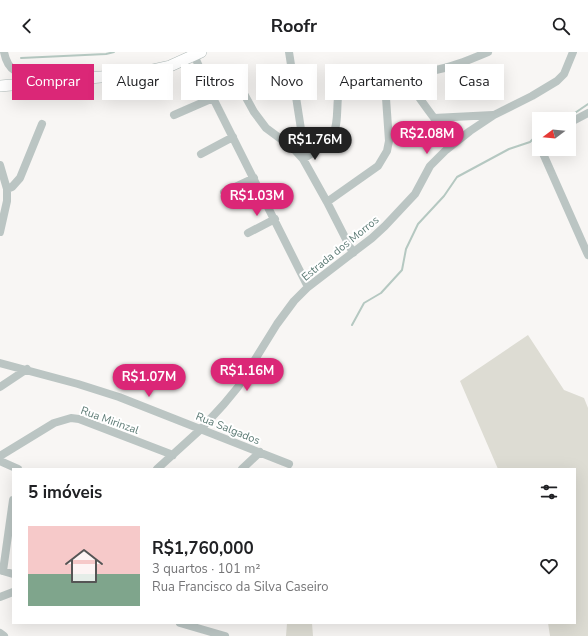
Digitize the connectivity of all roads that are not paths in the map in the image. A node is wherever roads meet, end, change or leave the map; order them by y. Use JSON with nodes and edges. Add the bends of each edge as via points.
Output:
{"nodes":[{"id":1,"x":289,"y":52,"type":"edge"},
{"id":2,"x":488,"y":52,"type":"edge"},
{"id":3,"x":573,"y":52,"type":"edge"},
{"id":4,"x":198,"y":53,"type":"edge"},
{"id":5,"x":3,"y":57,"type":"edge"},
{"id":6,"x":202,"y":64,"type":"edge"},
{"id":7,"x":12,"y":70,"type":"edge"},
{"id":8,"x":437,"y":71,"type":"edge"},
{"id":9,"x":94,"y":78,"type":"edge"},
{"id":10,"x":12,"y":85,"type":"edge"},
{"id":11,"x":0,"y":86,"type":"edge"},
{"id":12,"x":209,"y":100,"type":"edge"},
{"id":13,"x":214,"y":100,"type":"edge"},
{"id":14,"x":248,"y":100,"type":"edge"},
{"id":15,"x":339,"y":100,"type":"edge"},
{"id":16,"x":386,"y":100,"type":"edge"},
{"id":17,"x":422,"y":100,"type":"edge"},
{"id":18,"x":588,"y":112,"type":"edge"},
{"id":19,"x":494,"y":114,"type":"junction"},
{"id":20,"x":174,"y":116,"type":"dead end"},
{"id":21,"x":434,"y":118,"type":"junction"},
{"id":22,"x":576,"y":119,"type":"edge"},
{"id":23,"x":42,"y":124,"type":"dead end"},
{"id":24,"x":233,"y":137,"type":"junction"},
{"id":25,"x":452,"y":145,"type":"junction"},
{"id":26,"x":201,"y":154,"type":"dead end"},
{"id":27,"x":543,"y":156,"type":"edge"},
{"id":28,"x":301,"y":157,"type":"junction"},
{"id":29,"x":0,"y":165,"type":"edge"},
{"id":30,"x":254,"y":178,"type":"junction"},
{"id":31,"x":7,"y":189,"type":"junction"},
{"id":32,"x":224,"y":192,"type":"dead end"},
{"id":33,"x":4,"y":200,"type":"edge"},
{"id":34,"x":327,"y":202,"type":"junction"},
{"id":35,"x":275,"y":219,"type":"junction"},
{"id":36,"x":0,"y":232,"type":"edge"},
{"id":37,"x":248,"y":233,"type":"dead end"},
{"id":38,"x":353,"y":252,"type":"junction"},
{"id":39,"x":588,"y":256,"type":"edge"},
{"id":40,"x":308,"y":288,"type":"junction"},
{"id":41,"x":0,"y":363,"type":"edge"},
{"id":42,"x":27,"y":369,"type":"junction"},
{"id":43,"x":0,"y":387,"type":"edge"},
{"id":44,"x":201,"y":429,"type":"junction"},
{"id":45,"x":260,"y":452,"type":"junction"},
{"id":46,"x":173,"y":455,"type":"junction"},
{"id":47,"x":0,"y":456,"type":"edge"},
{"id":48,"x":0,"y":461,"type":"edge"},
{"id":49,"x":288,"y":464,"type":"dead end"},
{"id":50,"x":16,"y":468,"type":"edge"},
{"id":51,"x":158,"y":468,"type":"edge"},
{"id":52,"x":243,"y":468,"type":"edge"},
{"id":53,"x":12,"y":506,"type":"edge"},
{"id":54,"x":2,"y":571,"type":"edge"},
{"id":55,"x":12,"y":574,"type":"edge"},
{"id":56,"x":12,"y":592,"type":"edge"},
{"id":57,"x":0,"y":597,"type":"edge"},
{"id":58,"x":183,"y":624,"type":"edge"},
{"id":59,"x":0,"y":633,"type":"edge"},
{"id":60,"x":4,"y":636,"type":"edge"},
{"id":61,"x":225,"y":636,"type":"edge"}],
"edges":[{"from":1,"to":28,"type":"street","via":[[303,142]]},
{"from":2,"to":8,"type":"street"},
{"from":3,"to":19,"type":"street","name":"Estrada dos Morros","via":[[564,74],[557,81]]},
{"from":4,"to":6,"type":"street"},
{"from":4,"to":9,"type":"main road","via":[[155,70]]},
{"from":5,"to":7,"type":"street"},
{"from":10,"to":11,"type":"main road"},
{"from":12,"to":20,"type":"street"},
{"from":13,"to":24,"type":"street"},
{"from":14,"to":28,"type":"street","via":[[266,128]]},
{"from":15,"to":28,"type":"street","via":[[334,134],[325,144]]},
{"from":16,"to":34,"type":"street","via":[[389,141],[387,151],[378,166]]},
{"from":17,"to":21,"type":"street"},
{"from":18,"to":22,"type":"street"},
{"from":19,"to":21,"type":"street"},
{"from":19,"to":25,"type":"street","name":"Estrada dos Morros"},
{"from":21,"to":25,"type":"street"},
{"from":23,"to":31,"type":"street","via":[[20,178]]},
{"from":24,"to":26,"type":"street"},
{"from":24,"to":30,"type":"street"},
{"from":25,"to":38,"type":"street","name":"Estrada dos Morros","via":[[430,166],[415,194],[386,226]]},
{"from":27,"to":39,"type":"street"},
{"from":28,"to":34,"type":"street"},
{"from":29,"to":31,"type":"street"},
{"from":30,"to":32,"type":"street"},
{"from":30,"to":35,"type":"street"},
{"from":31,"to":33,"type":"street"},
{"from":33,"to":36,"type":"street"},
{"from":34,"to":38,"type":"street"},
{"from":35,"to":37,"type":"street"},
{"from":35,"to":40,"type":"street"},
{"from":38,"to":40,"type":"street","name":"Estrada dos Morros"},
{"from":40,"to":44,"type":"street","name":"Estrada dos Morros","via":[[286,312],[238,387]]},
{"from":41,"to":42,"type":"street","name":"Rua Salgados"},
{"from":42,"to":43,"type":"street"},
{"from":42,"to":44,"type":"street","name":"Rua Salgados","via":[[119,397]]},
{"from":44,"to":45,"type":"street","name":"Rua Salgados"},
{"from":44,"to":46,"type":"street","name":"Estrada dos Morros"},
{"from":45,"to":49,"type":"street","name":"Rua Salgados"},
{"from":45,"to":52,"type":"street"},
{"from":46,"to":47,"type":"street","name":"Rua Mirinzal","via":[[71,418],[54,423]]},
{"from":46,"to":51,"type":"street","name":"Estrada dos Morros"},
{"from":48,"to":50,"type":"street"},
{"from":53,"to":54,"type":"street"},
{"from":54,"to":55,"type":"street"},
{"from":56,"to":57,"type":"street"},
{"from":58,"to":61,"type":"street"},
{"from":59,"to":60,"type":"street"}]}
